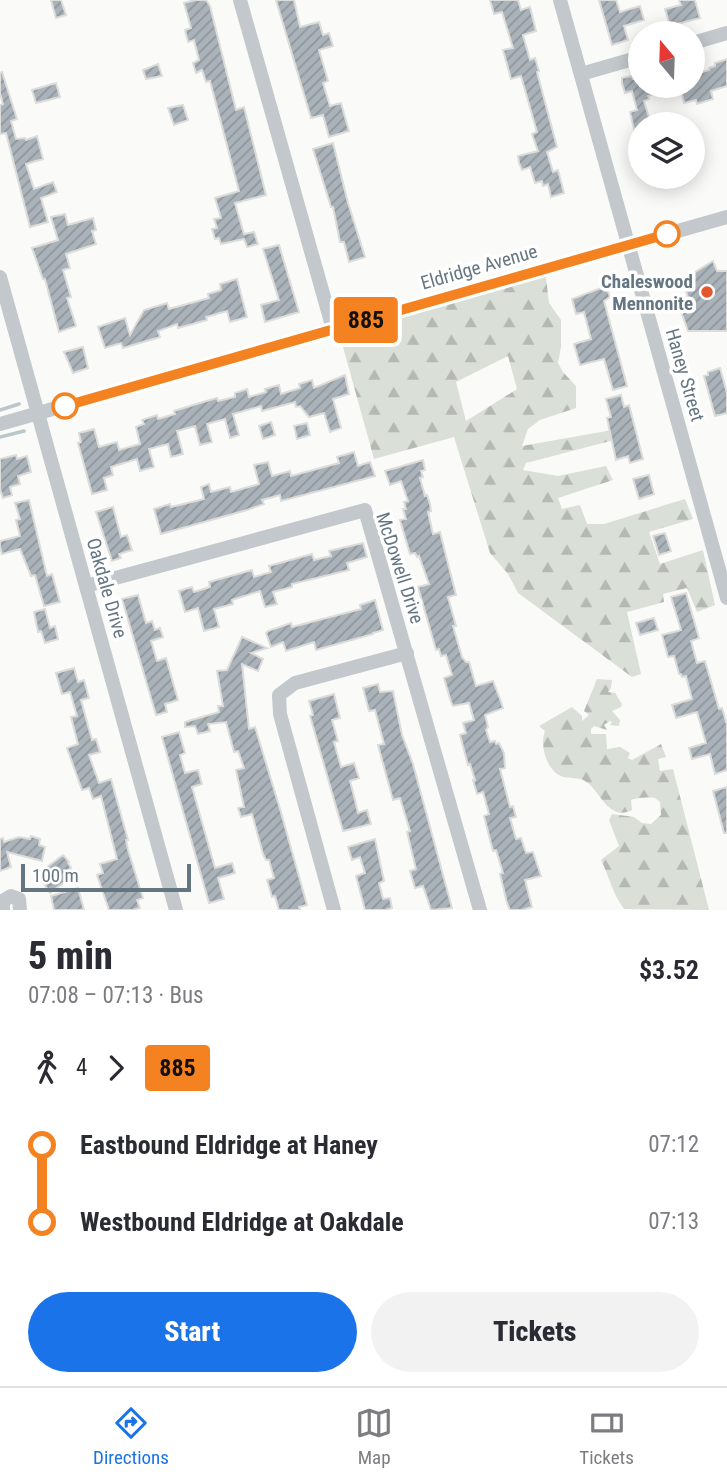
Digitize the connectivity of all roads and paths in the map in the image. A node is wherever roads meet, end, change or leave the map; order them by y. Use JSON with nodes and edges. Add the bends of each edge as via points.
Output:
{"nodes":[{"id":1,"x":240,"y":0,"type":"edge"},
{"id":2,"x":560,"y":0,"type":"edge"},
{"id":3,"x":727,"y":33,"type":"edge"},
{"id":4,"x":705,"y":39,"type":"edge"},
{"id":5,"x":628,"y":60,"type":"edge"},
{"id":6,"x":581,"y":74,"type":"junction"},
{"id":7,"x":727,"y":217,"type":"edge"},
{"id":8,"x":628,"y":245,"type":"junction"},
{"id":9,"x":0,"y":277,"type":"edge"},
{"id":10,"x":333,"y":329,"type":"junction"},
{"id":11,"x":38,"y":413,"type":"junction"},
{"id":12,"x":0,"y":424,"type":"edge"},
{"id":13,"x":86,"y":586,"type":"junction"},
{"id":14,"x":727,"y":598,"type":"edge"},
{"id":15,"x":407,"y":653,"type":"junction"},
{"id":16,"x":2,"y":905,"type":"edge"},
{"id":17,"x":20,"y":910,"type":"edge"},
{"id":18,"x":176,"y":910,"type":"edge"},
{"id":19,"x":334,"y":910,"type":"edge"},
{"id":20,"x":480,"y":910,"type":"edge"}],
"edges":[{"from":1,"to":10,"type":"street"},
{"from":2,"to":6,"type":"street","name":"Haney Street"},
{"from":3,"to":4,"type":"street"},
{"from":5,"to":6,"type":"street"},
{"from":6,"to":8,"type":"street","name":"Haney Street"},
{"from":7,"to":8,"type":"street","name":"Eldridge Avenue"},
{"from":8,"to":10,"type":"street","name":"Eldridge Avenue"},
{"from":8,"to":14,"type":"street","name":"Haney Street"},
{"from":9,"to":11,"type":"street","name":"Oakdale Drive"},
{"from":10,"to":11,"type":"street","name":"Eldridge Avenue"},
{"from":11,"to":12,"type":"street","name":"Eldridge Avenue"},
{"from":11,"to":13,"type":"street","name":"Oakdale Drive"},
{"from":13,"to":15,"type":"street","name":"McDowell Drive","via":[[365,510]]},
{"from":13,"to":18,"type":"street","name":"Oakdale Drive"},
{"from":15,"to":19,"type":"street","via":[[295,683],[279,695],[280,715]]},
{"from":15,"to":20,"type":"street","name":"McDowell Drive"},
{"from":16,"to":17,"type":"street","via":[[8,896],[17,897]]}]}
